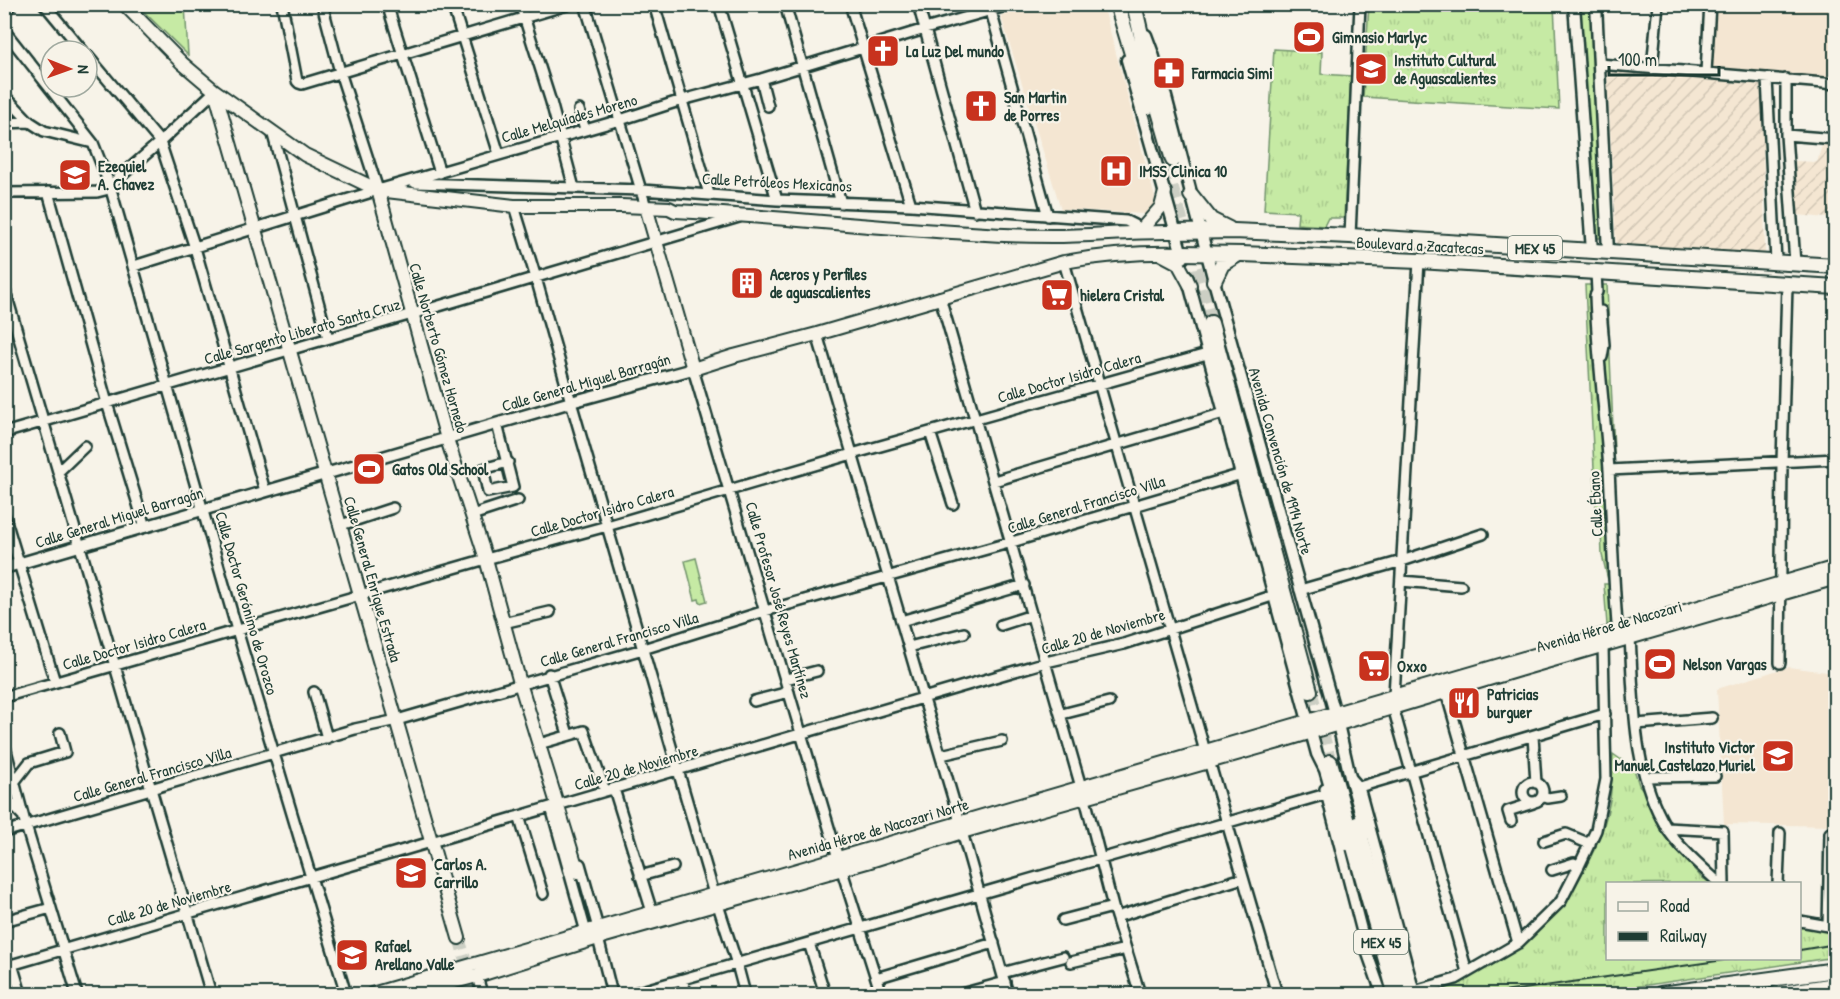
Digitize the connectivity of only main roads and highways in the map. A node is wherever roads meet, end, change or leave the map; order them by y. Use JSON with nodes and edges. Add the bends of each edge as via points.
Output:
{"nodes":[{"id":1,"x":124,"y":4,"type":"edge"},
{"id":2,"x":1117,"y":4,"type":"edge"},
{"id":3,"x":1134,"y":7,"type":"edge"},
{"id":4,"x":215,"y":91,"type":"junction"},
{"id":5,"x":1148,"y":107,"type":"tunnel mouth"},
{"id":6,"x":1173,"y":160,"type":"dead end"},
{"id":7,"x":378,"y":190,"type":"junction"},
{"id":8,"x":1165,"y":192,"type":"road end"},
{"id":9,"x":1191,"y":195,"type":"road end"},
{"id":10,"x":646,"y":210,"type":"junction"},
{"id":11,"x":1140,"y":231,"type":"junction"},
{"id":12,"x":1234,"y":231,"type":"junction"},
{"id":13,"x":1175,"y":232,"type":"joint"},
{"id":14,"x":1202,"y":232,"type":"joint"},
{"id":15,"x":1158,"y":252,"type":"junction"},
{"id":16,"x":1182,"y":253,"type":"joint"},
{"id":17,"x":1242,"y":254,"type":"junction"},
{"id":18,"x":1836,"y":266,"type":"edge"},
{"id":19,"x":1214,"y":281,"type":"road end"},
{"id":20,"x":1190,"y":285,"type":"road end"},
{"id":21,"x":1836,"y":287,"type":"edge"},
{"id":22,"x":1211,"y":323,"type":"tunnel mouth"},
{"id":23,"x":1231,"y":364,"type":"tunnel mouth"},
{"id":24,"x":693,"y":369,"type":"joint"},
{"id":25,"x":1836,"y":567,"type":"edge"},
{"id":26,"x":1836,"y":578,"type":"edge"},
{"id":27,"x":1781,"y":588,"type":"junction"},
{"id":28,"x":1622,"y":637,"type":"junction"},
{"id":29,"x":1393,"y":702,"type":"junction"},
{"id":30,"x":578,"y":872,"type":"tunnel mouth"},
{"id":31,"x":716,"y":899,"type":"junction"},
{"id":32,"x":598,"y":933,"type":"junction"},
{"id":33,"x":459,"y":938,"type":"tunnel mouth"},
{"id":34,"x":1836,"y":970,"type":"edge"},
{"id":35,"x":1836,"y":986,"type":"edge"},
{"id":36,"x":1404,"y":990,"type":"joint"},
{"id":37,"x":372,"y":994,"type":"edge"},
{"id":38,"x":410,"y":994,"type":"edge"},
{"id":39,"x":1661,"y":994,"type":"edge"},
{"id":40,"x":1776,"y":994,"type":"edge"}],
"edges":[{"from":1,"to":4,"type":"main road","name":"Calle Petróleos Mexicanos"},
{"from":2,"to":5,"type":"main road"},
{"from":3,"to":6,"type":"main road","name":"Avenida Convención de 1914 Norte"},
{"from":4,"to":7,"type":"main road","name":"Calle Petróleos Mexicanos","via":[[305,155]]},
{"from":4,"to":33,"type":"main road","name":"Calle General Enrique Estrada"},
{"from":7,"to":10,"type":"main road","name":"Calle Petróleos Mexicanos","via":[[514,206]]},
{"from":7,"to":30,"type":"main road","name":"Calle Norberto Gómez Hornedo","via":[[447,439]]},
{"from":8,"to":11,"type":"main road","via":[[1161,207]]},
{"from":9,"to":12,"type":"main road","via":[[1211,220]]},
{"from":10,"to":11,"type":"main road","name":"Calle Petróleos Mexicanos","number":"MEX 45","via":[[970,233],[1051,236]]},
{"from":10,"to":24,"type":"main road","name":"Calle Profesor José Reyes Martínez"},
{"from":11,"to":13,"type":"main road","name":"Calle Petróleos Mexicanos","number":"MEX 45"},
{"from":12,"to":14,"type":"main road","name":"Boulevard a Zacatecas","number":"MEX 45"},
{"from":12,"to":18,"type":"main road","name":"Boulevard a Zacatecas","number":"MEX 45"},
{"from":13,"to":14,"type":"main road","name":"Calle Petróleos Mexicanos","number":"MEX 45"},
{"from":15,"to":16,"type":"main road","name":"Calle General Miguel Barragán","number":"MEX 45"},
{"from":15,"to":20,"type":"main road","via":[[1178,263]]},
{"from":15,"to":24,"type":"main road","name":"Calle General Miguel Barragán","number":"MEX 45","via":[[1064,262]]},
{"from":16,"to":17,"type":"main road","name":"Boulevard a Zacatecas","number":"MEX 45"},
{"from":17,"to":19,"type":"main road","via":[[1222,264]]},
{"from":17,"to":21,"type":"main road","name":"Boulevard a Zacatecas","number":"MEX 45"},
{"from":22,"to":23,"type":"main road","name":"Avenida Convención de 1914 Norte","via":[[1315,690]]},
{"from":25,"to":27,"type":"main road","name":"Avenida Héroe de Nacozari"},
{"from":26,"to":27,"type":"main road","name":"Avenida Héroe de Nacozari"},
{"from":27,"to":28,"type":"main road","name":"Avenida Héroe de Nacozari"},
{"from":28,"to":29,"type":"main road","name":"Avenida Héroe de Nacozari"},
{"from":28,"to":29,"type":"main road","name":"Avenida Héroe de Nacozari","via":[[1446,692]]},
{"from":29,"to":31,"type":"main road","name":"Avenida Héroe de Nacozari Norte"},
{"from":31,"to":32,"type":"main road","name":"Avenida Héroe de Nacozari Norte"},
{"from":31,"to":32,"type":"main road","name":"Avenida Héroe de Nacozari Norte","via":[[652,912]]},
{"from":32,"to":37,"type":"main road","name":"Avenida Héroe de Nacozari Norte","via":[[586,932]]},
{"from":32,"to":38,"type":"main road","name":"Avenida Héroe de Nacozari Norte","via":[[477,976]]},
{"from":34,"to":39,"type":"main road"},
{"from":35,"to":40,"type":"main road"},
{"from":36,"to":36,"type":"main road","name":"Avenida Convención de 1914 Norte","number":"MEX 45","via":[[1367,891],[1334,761],[1387,923]]}]}
